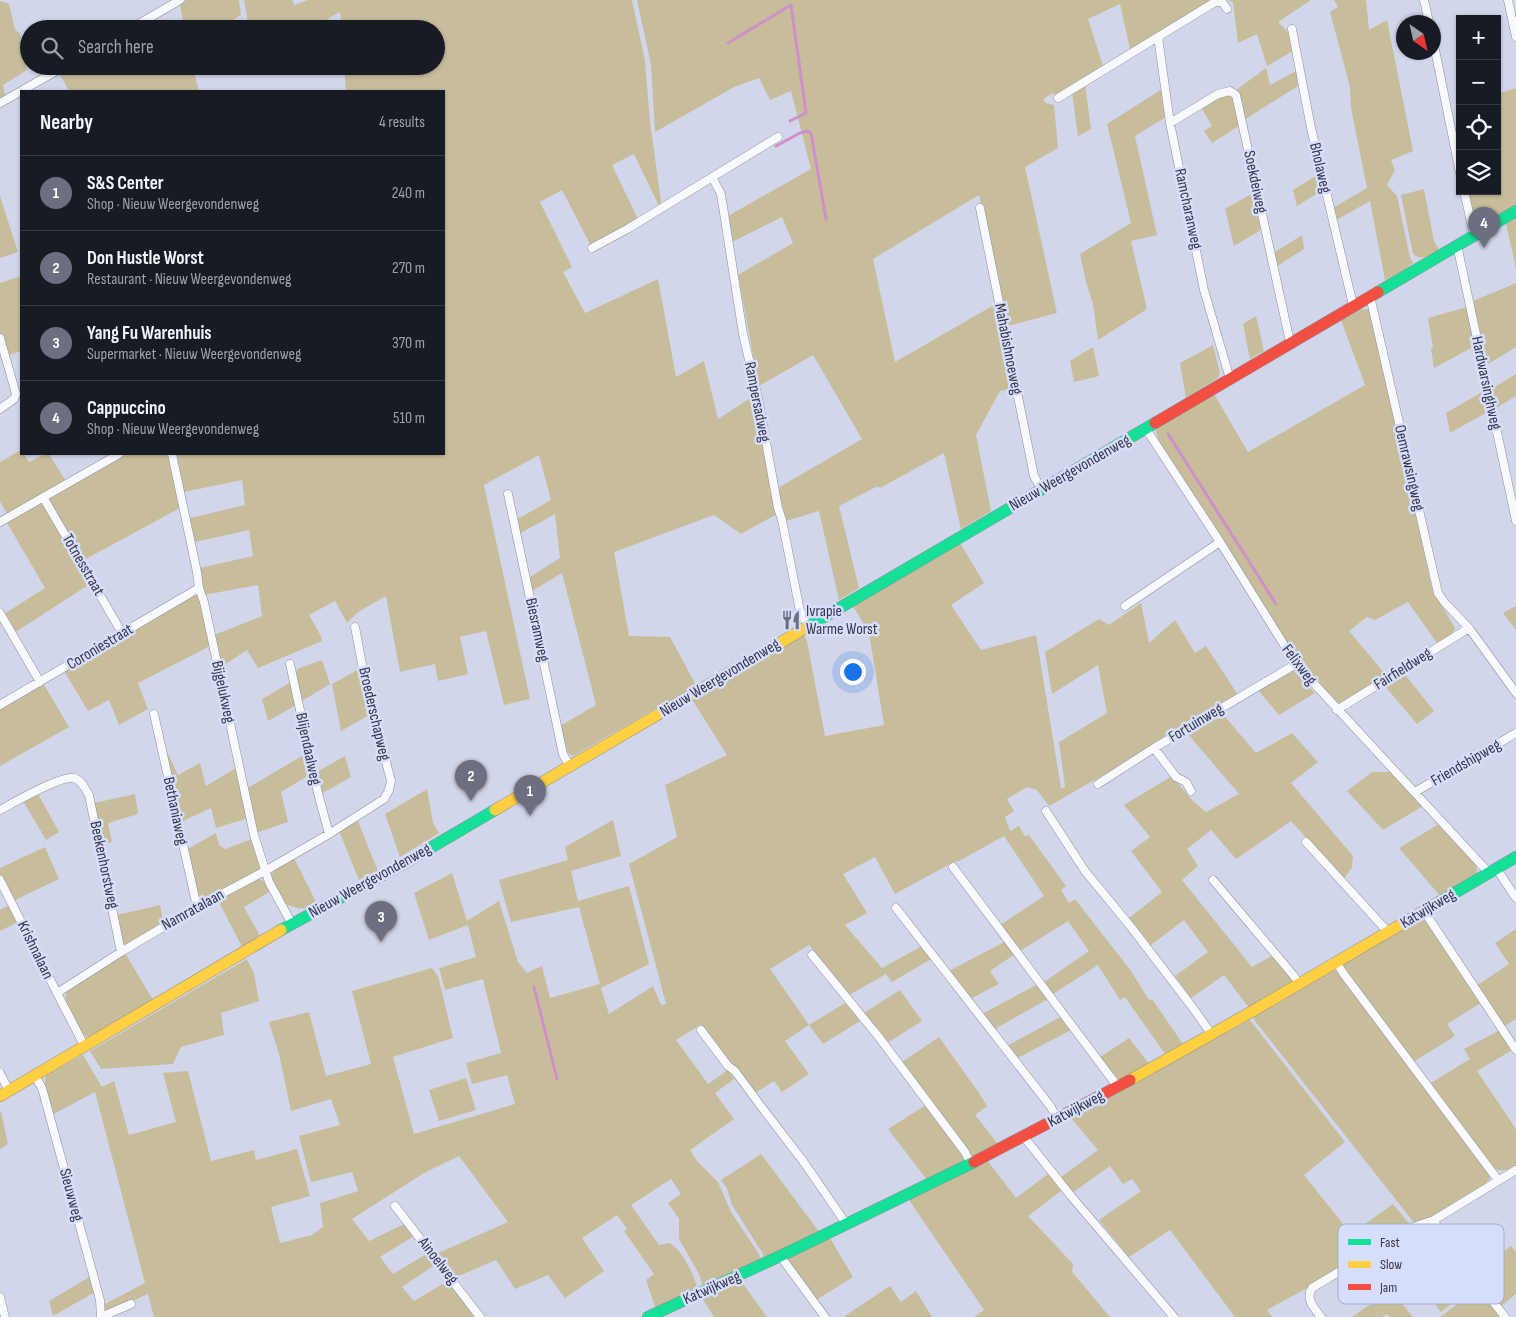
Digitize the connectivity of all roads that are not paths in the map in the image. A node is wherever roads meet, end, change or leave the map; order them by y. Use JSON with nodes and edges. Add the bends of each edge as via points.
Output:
{"nodes":[{"id":1,"x":180,"y":0,"type":"edge"},
{"id":2,"x":1424,"y":0,"type":"edge"},
{"id":3,"x":1508,"y":0,"type":"edge"},
{"id":4,"x":1227,"y":9,"type":"dead end"},
{"id":5,"x":1427,"y":15,"type":"edge"},
{"id":6,"x":146,"y":20,"type":"edge"},
{"id":7,"x":1292,"y":28,"type":"dead end"},
{"id":8,"x":1158,"y":37,"type":"junction"},
{"id":9,"x":1516,"y":37,"type":"edge"},
{"id":10,"x":1437,"y":60,"type":"edge"},
{"id":11,"x":49,"y":75,"type":"edge"},
{"id":12,"x":23,"y":90,"type":"edge"},
{"id":13,"x":20,"y":92,"type":"edge"},
{"id":14,"x":1058,"y":98,"type":"dead end"},
{"id":15,"x":0,"y":103,"type":"edge"},
{"id":16,"x":1170,"y":123,"type":"junction"},
{"id":17,"x":778,"y":138,"type":"dead end"},
{"id":18,"x":1456,"y":153,"type":"edge"},
{"id":19,"x":712,"y":176,"type":"junction"},
{"id":20,"x":1465,"y":195,"type":"edge"},
{"id":21,"x":980,"y":208,"type":"dead end"},
{"id":22,"x":1516,"y":211,"type":"edge"},
{"id":23,"x":1474,"y":235,"type":"junction"},
{"id":24,"x":1457,"y":244,"type":"junction"},
{"id":25,"x":592,"y":248,"type":"dead end"},
{"id":26,"x":1370,"y":296,"type":"junction"},
{"id":27,"x":1353,"y":306,"type":"junction"},
{"id":28,"x":0,"y":338,"type":"edge"},
{"id":29,"x":1290,"y":342,"type":"junction"},
{"id":30,"x":1230,"y":379,"type":"junction"},
{"id":31,"x":0,"y":409,"type":"edge"},
{"id":32,"x":1146,"y":429,"type":"junction"},
{"id":33,"x":117,"y":455,"type":"edge"},
{"id":34,"x":172,"y":455,"type":"edge"},
{"id":35,"x":1041,"y":489,"type":"junction"},
{"id":36,"x":508,"y":494,"type":"dead end"},
{"id":37,"x":43,"y":497,"type":"junction"},
{"id":38,"x":1516,"y":521,"type":"edge"},
{"id":39,"x":0,"y":522,"type":"edge"},
{"id":40,"x":1220,"y":542,"type":"junction"},
{"id":41,"x":199,"y":588,"type":"junction"},
{"id":42,"x":1124,"y":606,"type":"dead end"},
{"id":43,"x":0,"y":614,"type":"edge"},
{"id":44,"x":808,"y":626,"type":"junction"},
{"id":45,"x":355,"y":627,"type":"dead end"},
{"id":46,"x":1469,"y":628,"type":"junction"},
{"id":47,"x":122,"y":633,"type":"junction"},
{"id":48,"x":290,"y":664,"type":"dead end"},
{"id":49,"x":1296,"y":664,"type":"junction"},
{"id":50,"x":40,"y":682,"type":"junction"},
{"id":51,"x":1516,"y":693,"type":"edge"},
{"id":52,"x":0,"y":705,"type":"edge"},
{"id":53,"x":1337,"y":710,"type":"junction"},
{"id":54,"x":154,"y":714,"type":"dead end"},
{"id":55,"x":1516,"y":733,"type":"edge"},
{"id":56,"x":1154,"y":748,"type":"junction"},
{"id":57,"x":569,"y":765,"type":"junction"},
{"id":58,"x":1098,"y":784,"type":"dead end"},
{"id":59,"x":1191,"y":790,"type":"dead end"},
{"id":60,"x":1415,"y":792,"type":"junction"},
{"id":61,"x":384,"y":799,"type":"joint"},
{"id":62,"x":0,"y":810,"type":"edge"},
{"id":63,"x":1046,"y":811,"type":"dead end"},
{"id":64,"x":329,"y":834,"type":"junction"},
{"id":65,"x":1306,"y":842,"type":"dead end"},
{"id":66,"x":1516,"y":857,"type":"edge"},
{"id":67,"x":953,"y":867,"type":"dead end"},
{"id":68,"x":265,"y":871,"type":"junction"},
{"id":69,"x":1492,"y":871,"type":"junction"},
{"id":70,"x":0,"y":880,"type":"edge"},
{"id":71,"x":1213,"y":880,"type":"dead end"},
{"id":72,"x":1516,"y":898,"type":"edge"},
{"id":73,"x":196,"y":908,"type":"junction"},
{"id":74,"x":896,"y":908,"type":"dead end"},
{"id":75,"x":1424,"y":911,"type":"junction"},
{"id":76,"x":292,"y":924,"type":"junction"},
{"id":77,"x":1388,"y":932,"type":"junction"},
{"id":78,"x":121,"y":952,"type":"junction"},
{"id":79,"x":812,"y":955,"type":"dead end"},
{"id":80,"x":1337,"y":963,"type":"junction"},
{"id":81,"x":1300,"y":986,"type":"junction"},
{"id":82,"x":56,"y":993,"type":"junction"},
{"id":83,"x":701,"y":1030,"type":"dead end"},
{"id":84,"x":1212,"y":1035,"type":"junction"},
{"id":85,"x":85,"y":1047,"type":"junction"},
{"id":86,"x":1516,"y":1050,"type":"edge"},
{"id":87,"x":0,"y":1073,"type":"edge"},
{"id":88,"x":35,"y":1076,"type":"junction"},
{"id":89,"x":1118,"y":1087,"type":"junction"},
{"id":90,"x":4,"y":1093,"type":"edge"},
{"id":91,"x":1058,"y":1119,"type":"junction"},
{"id":92,"x":1024,"y":1137,"type":"junction"},
{"id":93,"x":971,"y":1164,"type":"junction"},
{"id":94,"x":1516,"y":1170,"type":"edge"},
{"id":95,"x":1498,"y":1180,"type":"junction"},
{"id":96,"x":395,"y":1206,"type":"dead end"},
{"id":97,"x":1434,"y":1220,"type":"junction"},
{"id":98,"x":1422,"y":1224,"type":"edge"},
{"id":99,"x":1436,"y":1224,"type":"edge"},
{"id":100,"x":847,"y":1225,"type":"junction"},
{"id":101,"x":781,"y":1257,"type":"junction"},
{"id":102,"x":1338,"y":1272,"type":"edge"},
{"id":103,"x":0,"y":1297,"type":"edge"},
{"id":104,"x":131,"y":1304,"type":"dead end"},
{"id":105,"x":1495,"y":1304,"type":"edge"},
{"id":106,"x":5,"y":1317,"type":"edge"},
{"id":107,"x":101,"y":1317,"type":"edge"},
{"id":108,"x":480,"y":1317,"type":"edge"},
{"id":109,"x":648,"y":1317,"type":"edge"},
{"id":110,"x":825,"y":1317,"type":"edge"},
{"id":111,"x":1174,"y":1317,"type":"edge"},
{"id":112,"x":1321,"y":1317,"type":"edge"},
{"id":113,"x":1505,"y":1317,"type":"edge"}],
"edges":[{"from":1,"to":6,"type":"street"},
{"from":2,"to":5,"type":"street"},
{"from":3,"to":9,"type":"street"},
{"from":4,"to":8,"type":"street","via":[[1222,2],[1216,2]]},
{"from":7,"to":27,"type":"street","name":"Bholaweg","via":[[1311,128]]},
{"from":8,"to":14,"type":"street"},
{"from":8,"to":16,"type":"street","name":"Ramcharanweg"},
{"from":10,"to":18,"type":"street"},
{"from":11,"to":12,"type":"street"},
{"from":13,"to":15,"type":"street"},
{"from":16,"to":29,"type":"street","name":"Soekdeiweg","via":[[1218,94],[1230,91],[1236,95]]},
{"from":16,"to":30,"type":"street","name":"Ramcharanweg","via":[[1204,290]]},
{"from":17,"to":19,"type":"street"},
{"from":19,"to":25,"type":"street"},
{"from":19,"to":44,"type":"street","name":"Rampersadweg","via":[[721,194],[743,334],[778,508],[800,611]]},
{"from":20,"to":23,"type":"street"},
{"from":21,"to":35,"type":"street","name":"Mahabishnoeweg","via":[[1034,476]]},
{"from":22,"to":23,"type":"street","name":"Nieuw Weergevondenweg"},
{"from":23,"to":24,"type":"street","name":"Nieuw Weergevondenweg"},
{"from":24,"to":26,"type":"street","name":"Nieuw Weergevondenweg"},
{"from":24,"to":38,"type":"street","name":"Hardwarsinghweg"},
{"from":26,"to":27,"type":"street","name":"Nieuw Weergevondenweg"},
{"from":26,"to":46,"type":"street","name":"Oemrawsingweg","via":[[1438,593]]},
{"from":27,"to":29,"type":"street","name":"Nieuw Weergevondenweg"},
{"from":28,"to":31,"type":"street","via":[[16,394]]},
{"from":29,"to":30,"type":"street","name":"Nieuw Weergevondenweg"},
{"from":30,"to":32,"type":"street","name":"Nieuw Weergevondenweg"},
{"from":32,"to":35,"type":"street","name":"Nieuw Weergevondenweg"},
{"from":32,"to":40,"type":"street","name":"Felixweg"},
{"from":33,"to":37,"type":"street"},
{"from":34,"to":41,"type":"street","name":"Bijgelukweg"},
{"from":35,"to":44,"type":"street","name":"Nieuw Weergevondenweg"},
{"from":36,"to":57,"type":"street","name":"Biesramweg","via":[[563,754]]},
{"from":37,"to":39,"type":"street"},
{"from":37,"to":47,"type":"street","name":"Totnesstraat"},
{"from":40,"to":42,"type":"street"},
{"from":40,"to":49,"type":"street","name":"Felixweg"},
{"from":41,"to":47,"type":"street","name":"Coroniestraat"},
{"from":41,"to":68,"type":"street","name":"Bijgelukweg"},
{"from":43,"to":50,"type":"street"},
{"from":44,"to":57,"type":"street","name":"Nieuw Weergevondenweg"},
{"from":45,"to":61,"type":"street","name":"Broederschapweg","via":[[391,781]]},
{"from":46,"to":51,"type":"street","name":"Oemrawsingweg"},
{"from":46,"to":53,"type":"street","name":"Fairfieldweg"},
{"from":47,"to":50,"type":"street","name":"Coroniestraat"},
{"from":48,"to":64,"type":"street","name":"Blijendaalweg"},
{"from":49,"to":53,"type":"street","name":"Felixweg"},
{"from":49,"to":56,"type":"street","name":"Fortuinweg"},
{"from":50,"to":52,"type":"street","name":"Coroniestraat"},
{"from":53,"to":60,"type":"street","name":"Felixweg"},
{"from":54,"to":73,"type":"street","name":"Bethaniaweg"},
{"from":55,"to":60,"type":"street","name":"Friendshipweg"},
{"from":56,"to":58,"type":"street","name":"Fortuinweg"},
{"from":56,"to":59,"type":"street"},
{"from":57,"to":76,"type":"street","name":"Nieuw Weergevondenweg","via":[[403,864]]},
{"from":60,"to":69,"type":"street","name":"Felixweg"},
{"from":61,"to":64,"type":"street","name":"Namratalaan"},
{"from":62,"to":78,"type":"street","name":"Beekenhorstweg","via":[[62,779],[76,778],[80,781],[89,795]]},
{"from":63,"to":84,"type":"street","via":[[1086,871]]},
{"from":64,"to":68,"type":"street","name":"Namratalaan"},
{"from":65,"to":77,"type":"street"},
{"from":66,"to":69,"type":"street","name":"Katwijkweg"},
{"from":67,"to":89,"type":"street"},
{"from":68,"to":73,"type":"street","name":"Namratalaan"},
{"from":68,"to":76,"type":"street","name":"Bijgelukweg"},
{"from":69,"to":72,"type":"street","name":"Felixweg"},
{"from":69,"to":75,"type":"street","name":"Katwijkweg"},
{"from":70,"to":82,"type":"street","name":"Krishnalaan"},
{"from":71,"to":81,"type":"street"},
{"from":73,"to":78,"type":"street","name":"Namratalaan"},
{"from":74,"to":91,"type":"street"},
{"from":75,"to":77,"type":"street","name":"Katwijkweg"},
{"from":75,"to":86,"type":"street"},
{"from":76,"to":85,"type":"street","name":"Nieuw Weergevondenweg"},
{"from":77,"to":80,"type":"street","name":"Katwijkweg"},
{"from":78,"to":82,"type":"street","name":"Namratalaan"},
{"from":79,"to":93,"type":"street","via":[[902,1067]]},
{"from":80,"to":81,"type":"street","name":"Katwijkweg"},
{"from":80,"to":95,"type":"street"},
{"from":81,"to":84,"type":"street","name":"Katwijkweg"},
{"from":82,"to":85,"type":"street"},
{"from":83,"to":100,"type":"street","via":[[728,1066],[735,1070]]},
{"from":84,"to":89,"type":"street","name":"Katwijkweg"},
{"from":85,"to":88,"type":"street","name":"Nieuw Weergevondenweg"},
{"from":87,"to":90,"type":"street"},
{"from":88,"to":90,"type":"street","name":"Nieuw Weergevondenweg"},
{"from":88,"to":107,"type":"street","name":"Sieuwweg","via":[[42,1088],[100,1300]]},
{"from":89,"to":91,"type":"street","name":"Katwijkweg"},
{"from":91,"to":92,"type":"street","name":"Katwijkweg"},
{"from":92,"to":93,"type":"street","name":"Katwijkweg"},
{"from":92,"to":111,"type":"street"},
{"from":93,"to":100,"type":"street","name":"Katwijkweg"},
{"from":94,"to":95,"type":"street"},
{"from":95,"to":97,"type":"street"},
{"from":96,"to":108,"type":"street","name":"Ainoelweg"},
{"from":97,"to":98,"type":"street"},
{"from":97,"to":99,"type":"street"},
{"from":100,"to":101,"type":"street","name":"Katwijkweg"},
{"from":101,"to":109,"type":"street","name":"Katwijkweg"},
{"from":101,"to":110,"type":"street"},
{"from":102,"to":112,"type":"street","via":[[1312,1288],[1308,1295]]},
{"from":103,"to":106,"type":"street"},
{"from":104,"to":107,"type":"street"},
{"from":105,"to":113,"type":"street"}]}
